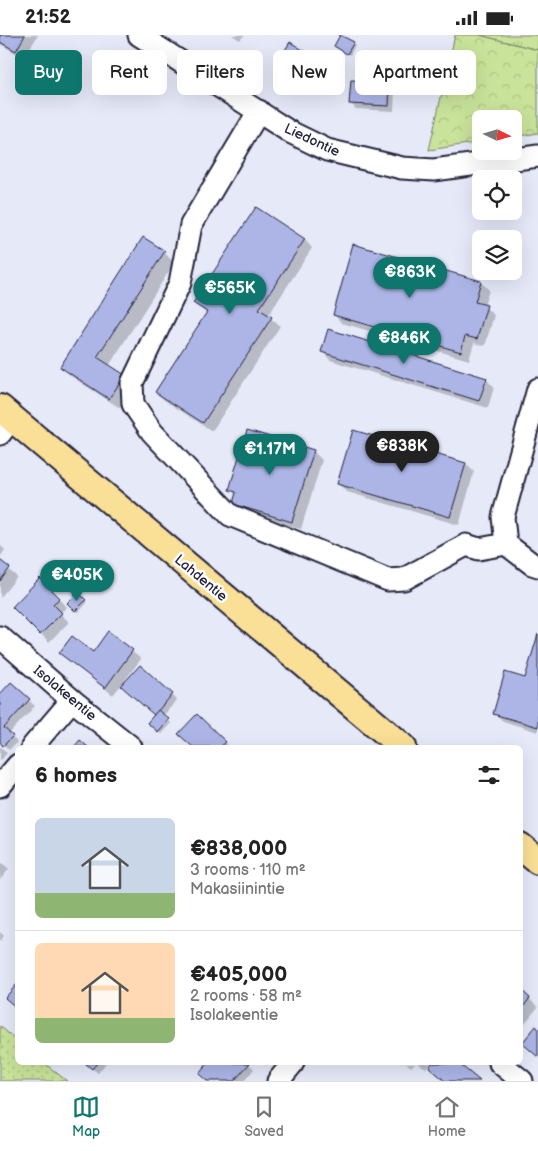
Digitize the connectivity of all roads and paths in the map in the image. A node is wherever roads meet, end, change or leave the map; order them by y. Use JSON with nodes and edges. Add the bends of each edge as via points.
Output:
{"nodes":[{"id":1,"x":139,"y":35,"type":"edge"},
{"id":2,"x":259,"y":111,"type":"junction"},
{"id":3,"x":538,"y":156,"type":"edge"},
{"id":4,"x":538,"y":389,"type":"edge"},
{"id":5,"x":4,"y":420,"type":"edge"},
{"id":6,"x":506,"y":544,"type":"junction"},
{"id":7,"x":538,"y":565,"type":"edge"},
{"id":8,"x":0,"y":637,"type":"edge"},
{"id":9,"x":72,"y":700,"type":"junction"},
{"id":10,"x":34,"y":745,"type":"edge"},
{"id":11,"x":128,"y":745,"type":"edge"},
{"id":12,"x":401,"y":745,"type":"edge"},
{"id":13,"x":15,"y":768,"type":"edge"},
{"id":14,"x":0,"y":786,"type":"edge"},
{"id":15,"x":523,"y":848,"type":"edge"},
{"id":16,"x":538,"y":861,"type":"edge"},
{"id":17,"x":291,"y":1065,"type":"edge"},
{"id":18,"x":502,"y":1065,"type":"edge"},
{"id":19,"x":278,"y":1081,"type":"edge"},
{"id":20,"x":522,"y":1081,"type":"edge"}],
"edges":[{"from":1,"to":2,"type":"street","name":"Liedontie"},
{"from":2,"to":3,"type":"street","name":"Liedontie","via":[[290,132],[326,150],[402,168],[434,170]]},
{"from":2,"to":6,"type":"street","via":[[191,225],[180,283],[132,383],[133,404],[152,431],[230,515],[388,579],[404,579],[466,545],[479,549]]},
{"from":4,"to":6,"type":"street","via":[[503,517]]},
{"from":5,"to":12,"type":"main road","name":"Lahdentie"},
{"from":6,"to":7,"type":"street"},
{"from":8,"to":9,"type":"street","name":"Isolakeentie"},
{"from":9,"to":10,"type":"street"},
{"from":9,"to":11,"type":"street","name":"Isolakeentie"},
{"from":13,"to":14,"type":"street"},
{"from":15,"to":16,"type":"main road"},
{"from":17,"to":19,"type":"street"},
{"from":18,"to":20,"type":"street"}]}
